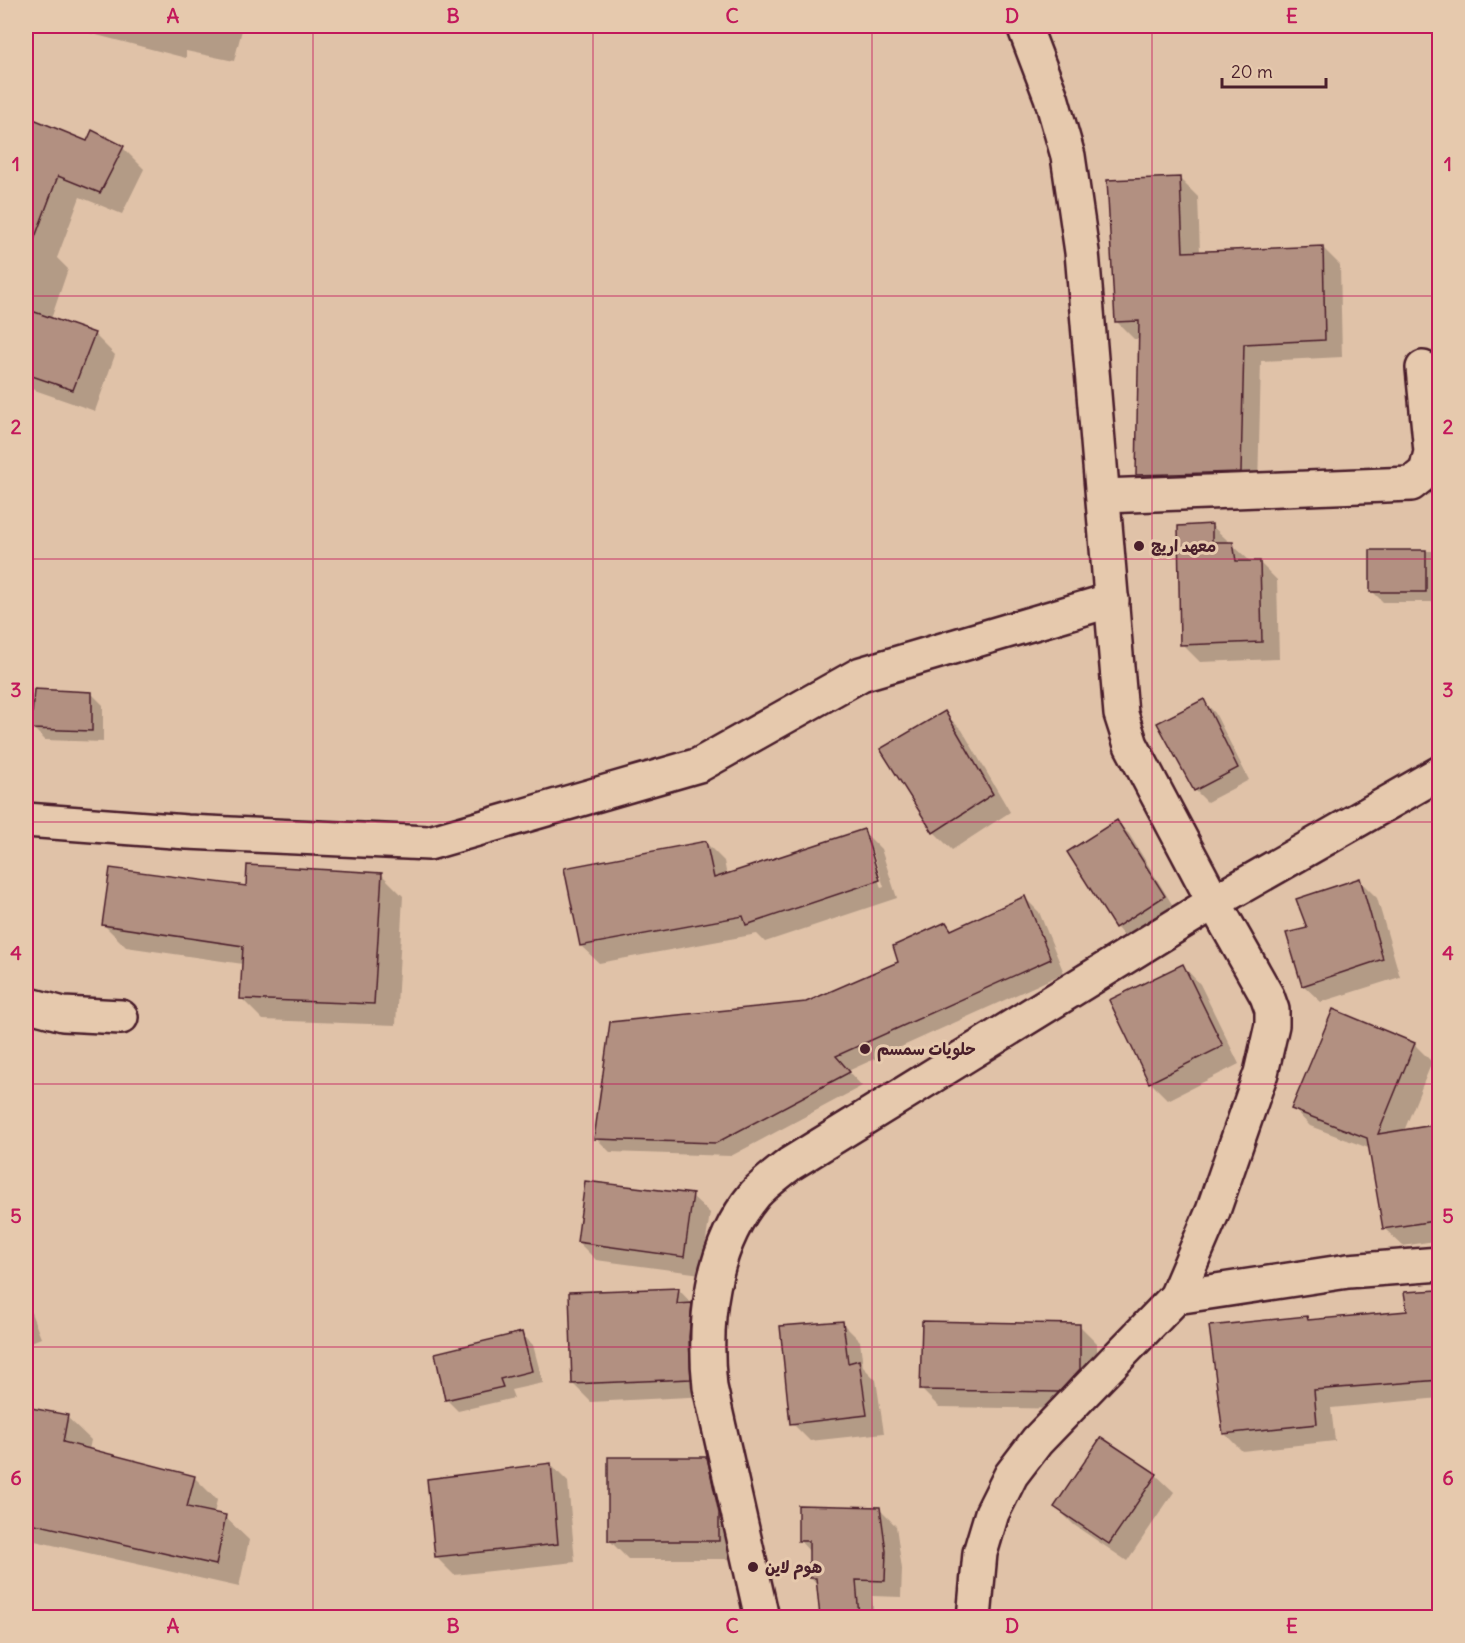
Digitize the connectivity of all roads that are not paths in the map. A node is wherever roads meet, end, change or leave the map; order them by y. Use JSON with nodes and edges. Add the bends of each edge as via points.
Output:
{"nodes":[{"id":1,"x":1024,"y":26,"type":"edge"},
{"id":2,"x":1423,"y":368,"type":"dead end"},
{"id":3,"x":1103,"y":496,"type":"junction"},
{"id":4,"x":1112,"y":600,"type":"junction"},
{"id":5,"x":1440,"y":773,"type":"edge"},
{"id":6,"x":26,"y":820,"type":"edge"},
{"id":7,"x":1214,"y":902,"type":"junction"},
{"id":8,"x":26,"y":1004,"type":"edge"},
{"id":9,"x":121,"y":1017,"type":"dead end"},
{"id":10,"x":1440,"y":1264,"type":"edge"},
{"id":11,"x":1176,"y":1297,"type":"junction"},
{"id":12,"x":762,"y":1617,"type":"edge"},
{"id":13,"x":974,"y":1617,"type":"edge"}],
"edges":[{"from":1,"to":3,"type":"street","via":[[1068,156],[1082,252]]},
{"from":2,"to":3,"type":"street","via":[[1431,452],[1426,472],[1411,484]]},
{"from":3,"to":4,"type":"street"},
{"from":4,"to":6,"type":"street","via":[[861,674],[699,765],[429,843]]},
{"from":4,"to":7,"type":"street","via":[[1121,714],[1131,745]]},
{"from":5,"to":7,"type":"street"},
{"from":7,"to":11,"type":"street","via":[[1267,996],[1272,1025],[1247,1119]]},
{"from":7,"to":12,"type":"street","via":[[790,1164],[756,1193],[734,1224],[719,1261],[708,1311],[706,1350],[710,1387]]},
{"from":8,"to":9,"type":"street","via":[[63,1014]]},
{"from":10,"to":11,"type":"street","via":[[1326,1274]]},
{"from":11,"to":13,"type":"street","via":[[1037,1441],[1011,1475],[992,1513],[980,1553]]}]}
